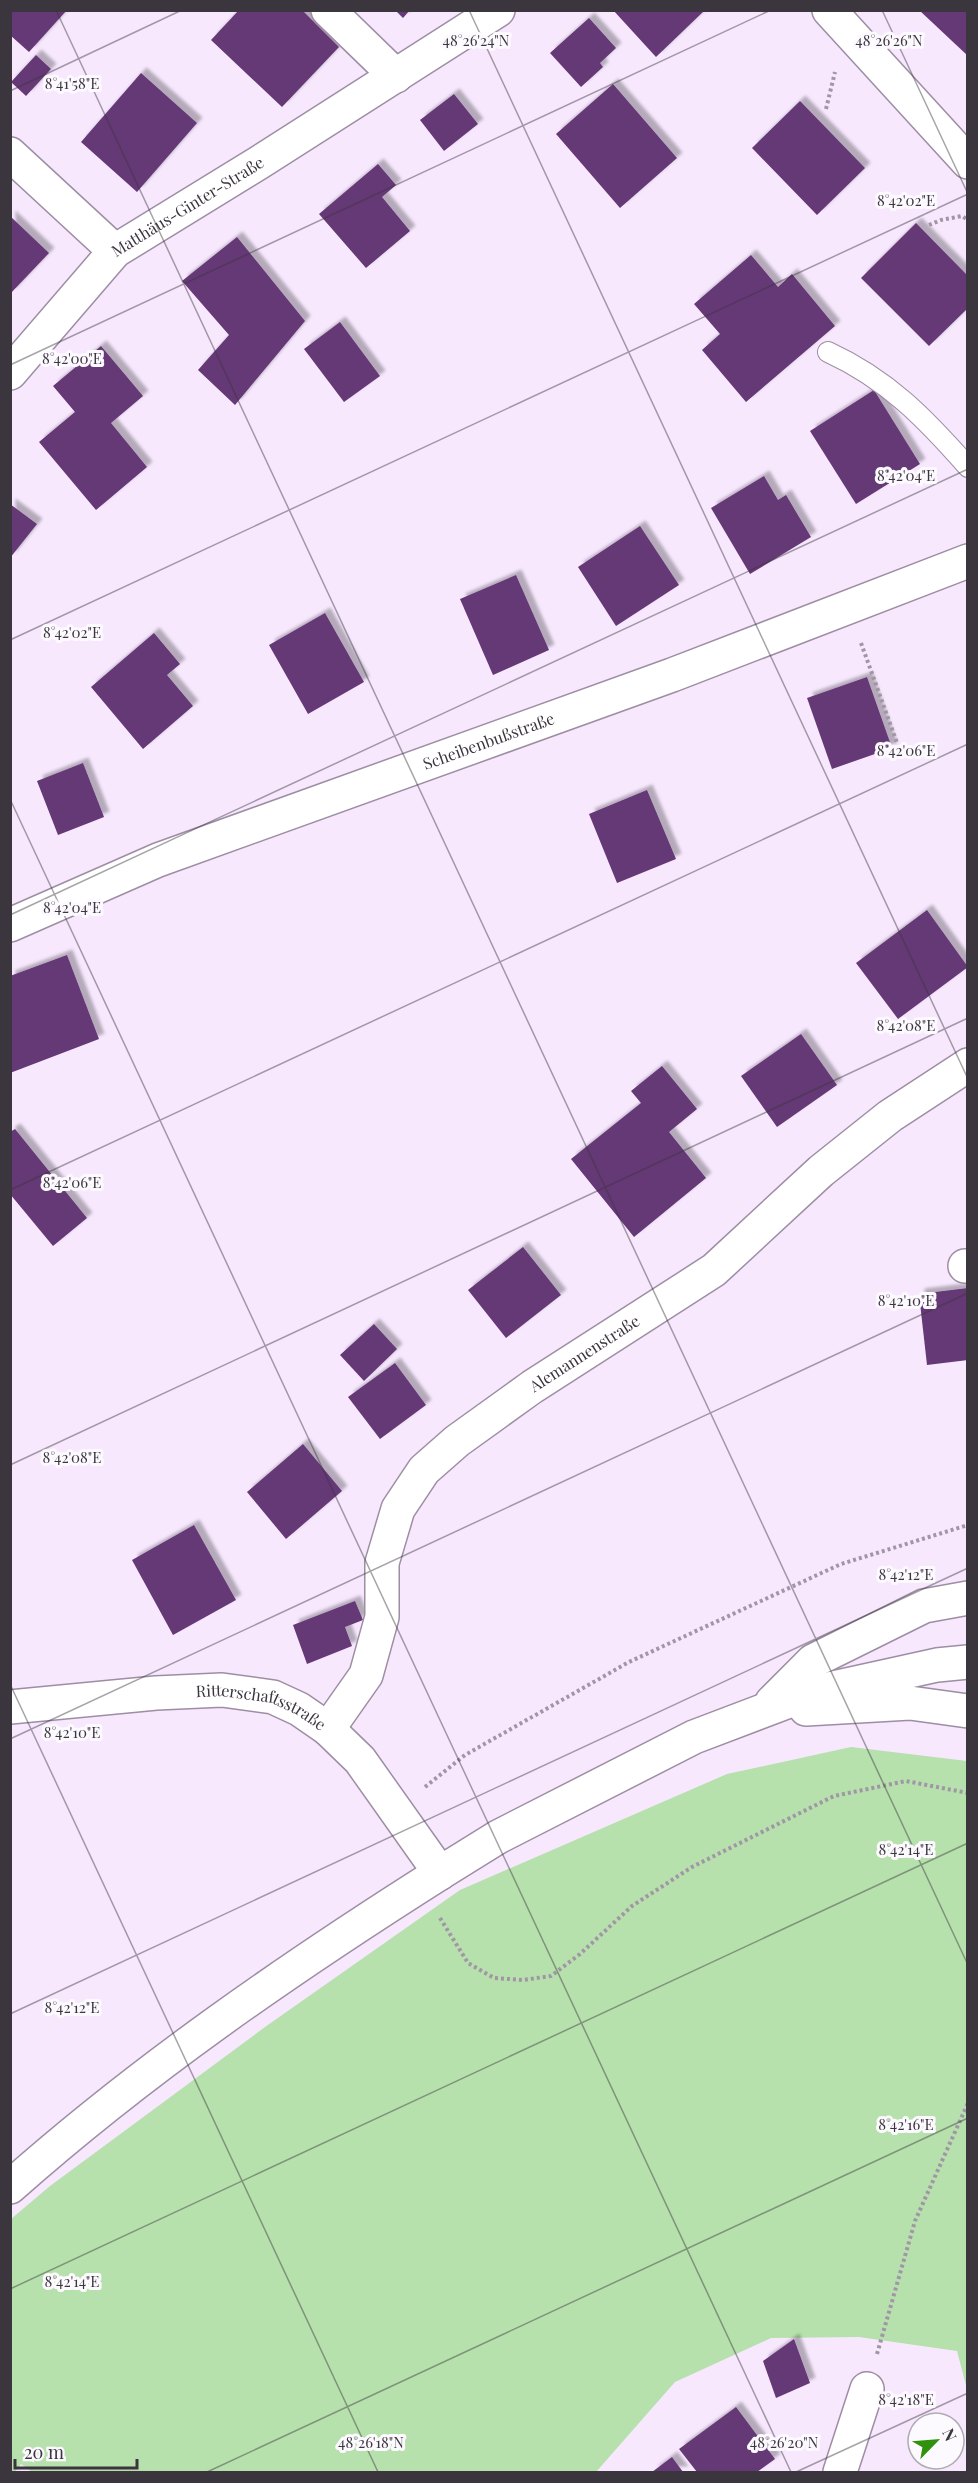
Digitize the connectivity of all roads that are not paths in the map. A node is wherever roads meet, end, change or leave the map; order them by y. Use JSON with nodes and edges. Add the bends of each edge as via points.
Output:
{"nodes":[{"id":1,"x":328,"y":10,"type":"edge"},
{"id":2,"x":498,"y":10,"type":"edge"},
{"id":3,"x":829,"y":10,"type":"edge"},
{"id":4,"x":396,"y":76,"type":"junction"},
{"id":5,"x":10,"y":154,"type":"edge"},
{"id":6,"x":968,"y":162,"type":"edge"},
{"id":7,"x":115,"y":251,"type":"junction"},
{"id":8,"x":828,"y":352,"type":"dead end"},
{"id":9,"x":10,"y":373,"type":"edge"},
{"id":10,"x":968,"y":467,"type":"edge"},
{"id":11,"x":968,"y":561,"type":"edge"},
{"id":12,"x":10,"y":925,"type":"edge"},
{"id":13,"x":968,"y":1065,"type":"edge"},
{"id":14,"x":968,"y":1598,"type":"edge"},
{"id":15,"x":968,"y":1662,"type":"edge"},
{"id":16,"x":10,"y":1707,"type":"edge"},
{"id":17,"x":762,"y":1711,"type":"junction"},
{"id":18,"x":968,"y":1711,"type":"edge"},
{"id":19,"x":328,"y":1729,"type":"junction"},
{"id":20,"x":430,"y":1879,"type":"junction"},
{"id":21,"x":10,"y":2187,"type":"edge"},
{"id":22,"x":867,"y":2389,"type":"road end"},
{"id":23,"x":840,"y":2472,"type":"edge"}],
"edges":[{"from":1,"to":4,"type":"street"},
{"from":2,"to":4,"type":"street","name":"Matthäus-Ginter-Straße"},
{"from":3,"to":6,"type":"street"},
{"from":4,"to":7,"type":"street","name":"Matthäus-Ginter-Straße"},
{"from":5,"to":7,"type":"street"},
{"from":7,"to":9,"type":"street","name":"Matthäus-Ginter-Straße"},
{"from":8,"to":10,"type":"lane","via":[[886,385],[927,421]]},
{"from":11,"to":12,"type":"street","name":"Scheibenbußstraße","via":[[661,679],[158,860]]},
{"from":13,"to":19,"type":"street","name":"Alemannenstraße","via":[[890,1116],[821,1171],[714,1270],[532,1387],[424,1470],[398,1509],[382,1563],[382,1617],[366,1675]]},
{"from":14,"to":17,"type":"street","via":[[924,1606],[813,1661]]},
{"from":15,"to":17,"type":"street","via":[[842,1685]]},
{"from":16,"to":19,"type":"street","name":"Ritterschaftsstraße","via":[[222,1690],[273,1697]]},
{"from":17,"to":18,"type":"street","via":[[910,1703]]},
{"from":17,"to":20,"type":"street","via":[[694,1737],[637,1765],[498,1837]]},
{"from":19,"to":20,"type":"street","name":"Ritterschaftsstraße","via":[[360,1760],[396,1809]]},
{"from":20,"to":21,"type":"street","via":[[166,2060]]},
{"from":22,"to":23,"type":"street"}]}
